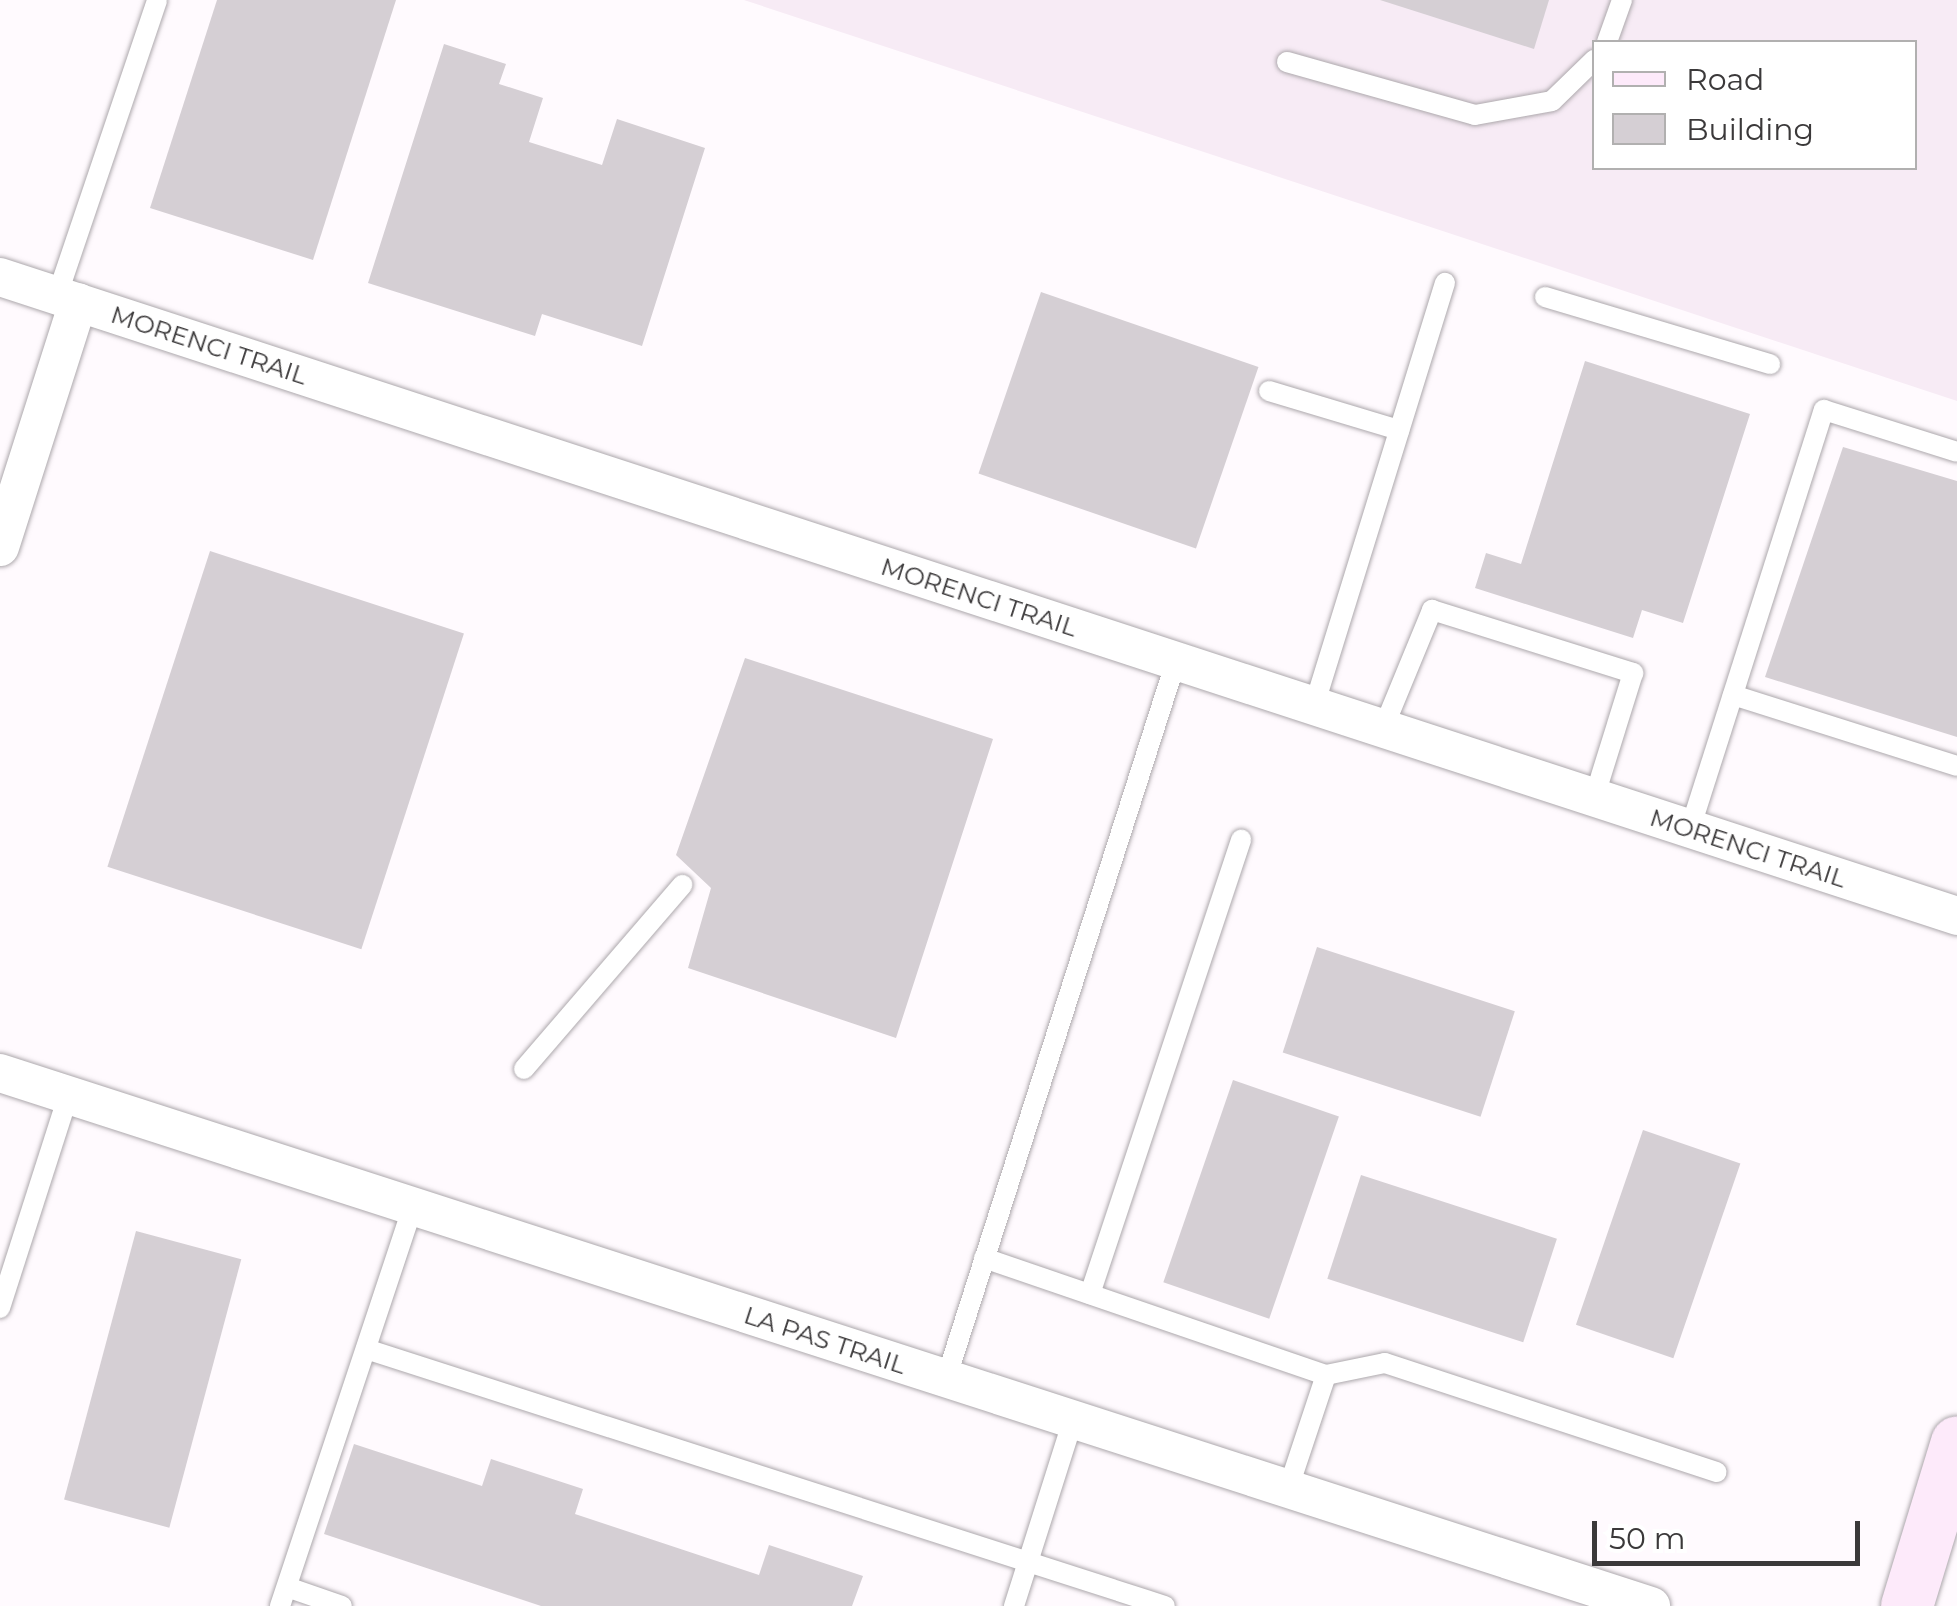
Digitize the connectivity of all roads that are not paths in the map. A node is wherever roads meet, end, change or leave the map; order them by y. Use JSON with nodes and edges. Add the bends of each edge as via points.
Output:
{"nodes":[{"id":1,"x":157,"y":0,"type":"edge"},
{"id":2,"x":1622,"y":0,"type":"edge"},
{"id":3,"x":1608,"y":40,"type":"edge"},
{"id":4,"x":1287,"y":62,"type":"dead end"},
{"id":5,"x":1592,"y":62,"type":"edge"},
{"id":6,"x":0,"y":277,"type":"edge"},
{"id":7,"x":1444,"y":284,"type":"dead end"},
{"id":8,"x":1545,"y":297,"type":"dead end"},
{"id":9,"x":68,"y":299,"type":"junction"},
{"id":10,"x":1770,"y":364,"type":"dead end"},
{"id":11,"x":1269,"y":390,"type":"dead end"},
{"id":12,"x":1399,"y":430,"type":"junction"},
{"id":13,"x":1957,"y":452,"type":"edge"},
{"id":14,"x":0,"y":547,"type":"edge"},
{"id":15,"x":1176,"y":661,"type":"junction"},
{"id":16,"x":1733,"y":695,"type":"junction"},
{"id":17,"x":1314,"y":706,"type":"junction"},
{"id":18,"x":1383,"y":729,"type":"junction"},
{"id":19,"x":1957,"y":766,"type":"edge"},
{"id":20,"x":1594,"y":798,"type":"junction"},
{"id":21,"x":1690,"y":829,"type":"junction"},
{"id":22,"x":1241,"y":839,"type":"dead end"},
{"id":23,"x":682,"y":885,"type":"dead end"},
{"id":24,"x":1957,"y":916,"type":"edge"},
{"id":25,"x":524,"y":1069,"type":"dead end"},
{"id":26,"x":0,"y":1073,"type":"edge"},
{"id":27,"x":68,"y":1096,"type":"junction"},
{"id":28,"x":413,"y":1206,"type":"junction"},
{"id":29,"x":984,"y":1258,"type":"junction"},
{"id":30,"x":1090,"y":1294,"type":"junction"},
{"id":31,"x":0,"y":1308,"type":"edge"},
{"id":32,"x":366,"y":1349,"type":"junction"},
{"id":33,"x":1326,"y":1375,"type":"junction"},
{"id":34,"x":946,"y":1378,"type":"junction"},
{"id":35,"x":1074,"y":1420,"type":"junction"},
{"id":36,"x":1957,"y":1442,"type":"edge"},
{"id":37,"x":1716,"y":1472,"type":"dead end"},
{"id":38,"x":1288,"y":1489,"type":"junction"},
{"id":39,"x":1944,"y":1536,"type":"edge"},
{"id":40,"x":1028,"y":1562,"type":"junction"},
{"id":41,"x":283,"y":1596,"type":"edge"},
{"id":42,"x":342,"y":1606,"type":"edge"},
{"id":43,"x":1014,"y":1606,"type":"edge"},
{"id":44,"x":1165,"y":1606,"type":"edge"},
{"id":45,"x":1651,"y":1606,"type":"edge"},
{"id":46,"x":1907,"y":1606,"type":"edge"}],
"edges":[{"from":1,"to":9,"type":"lane"},
{"from":2,"to":3,"type":"lane"},
{"from":4,"to":5,"type":"lane","via":[[1476,115],[1552,102]]},
{"from":6,"to":9,"type":"street","name":"MORENCI TRAIL"},
{"from":7,"to":12,"type":"lane"},
{"from":8,"to":10,"type":"lane"},
{"from":9,"to":14,"type":"street"},
{"from":9,"to":15,"type":"street","name":"MORENCI TRAIL"},
{"from":11,"to":12,"type":"lane"},
{"from":12,"to":17,"type":"lane"},
{"from":13,"to":16,"type":"lane","via":[[1824,410]]},
{"from":15,"to":17,"type":"street","name":"MORENCI TRAIL"},
{"from":15,"to":29,"type":"lane"},
{"from":16,"to":19,"type":"lane"},
{"from":16,"to":21,"type":"lane"},
{"from":17,"to":18,"type":"street","name":"MORENCI TRAIL"},
{"from":18,"to":20,"type":"street","name":"MORENCI TRAIL"},
{"from":18,"to":20,"type":"lane","via":[[1432,610],[1633,673]]},
{"from":20,"to":21,"type":"street","name":"MORENCI TRAIL"},
{"from":21,"to":24,"type":"street","name":"MORENCI TRAIL"},
{"from":22,"to":30,"type":"lane"},
{"from":23,"to":25,"type":"lane"},
{"from":26,"to":27,"type":"street","name":"LA PAS TRAIL"},
{"from":27,"to":28,"type":"street","name":"LA PAS TRAIL"},
{"from":27,"to":31,"type":"lane"},
{"from":28,"to":32,"type":"lane"},
{"from":28,"to":34,"type":"street","name":"LA PAS TRAIL"},
{"from":29,"to":30,"type":"lane"},
{"from":29,"to":34,"type":"lane"},
{"from":30,"to":33,"type":"lane"},
{"from":32,"to":40,"type":"lane"},
{"from":32,"to":41,"type":"lane"},
{"from":33,"to":37,"type":"lane","via":[[1385,1363]]},
{"from":33,"to":38,"type":"lane"},
{"from":34,"to":35,"type":"street","name":"LA PAS TRAIL"},
{"from":35,"to":38,"type":"street","name":"LA PAS TRAIL"},
{"from":35,"to":40,"type":"lane"},
{"from":36,"to":39,"type":"street"},
{"from":38,"to":45,"type":"street","name":"LA PAS TRAIL"},
{"from":39,"to":46,"type":"street"},
{"from":40,"to":43,"type":"lane"},
{"from":40,"to":44,"type":"lane"},
{"from":41,"to":42,"type":"lane"}]}
